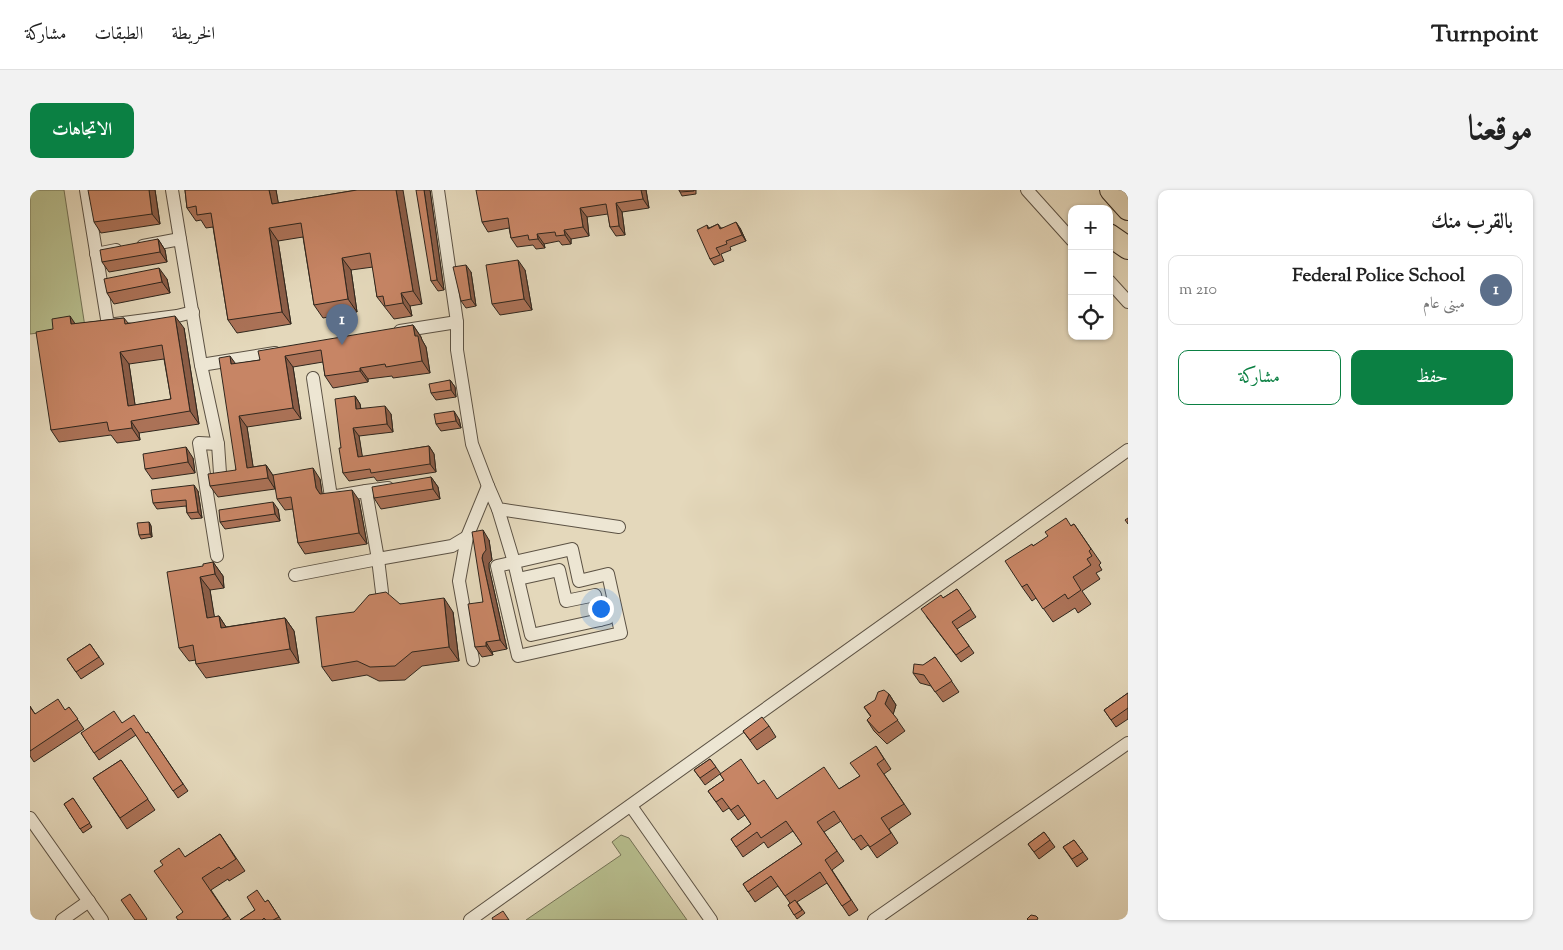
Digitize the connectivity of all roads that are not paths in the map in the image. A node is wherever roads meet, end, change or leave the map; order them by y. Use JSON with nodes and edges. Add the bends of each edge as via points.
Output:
{"nodes":[{"id":1,"x":86,"y":190,"type":"edge"},
{"id":2,"x":172,"y":190,"type":"edge"},
{"id":3,"x":438,"y":190,"type":"edge"},
{"id":4,"x":1027,"y":190,"type":"edge"},
{"id":5,"x":1111,"y":190,"type":"edge"},
{"id":6,"x":1128,"y":209,"type":"edge"},
{"id":7,"x":1068,"y":236,"type":"edge"},
{"id":8,"x":1113,"y":238,"type":"edge"},
{"id":9,"x":180,"y":239,"type":"junction"},
{"id":10,"x":1128,"y":248,"type":"edge"},
{"id":11,"x":96,"y":254,"type":"junction"},
{"id":12,"x":1113,"y":285,"type":"edge"},
{"id":13,"x":1128,"y":302,"type":"edge"},
{"id":14,"x":193,"y":312,"type":"junction"},
{"id":15,"x":457,"y":322,"type":"junction"},
{"id":16,"x":388,"y":334,"type":"edge"},
{"id":17,"x":289,"y":350,"type":"edge"},
{"id":18,"x":201,"y":365,"type":"junction"},
{"id":19,"x":313,"y":378,"type":"dead end"},
{"id":20,"x":218,"y":444,"type":"junction"},
{"id":21,"x":1128,"y":450,"type":"edge"},
{"id":22,"x":220,"y":473,"type":"edge"},
{"id":23,"x":396,"y":486,"type":"edge"},
{"id":24,"x":488,"y":486,"type":"junction"},
{"id":25,"x":366,"y":491,"type":"junction"},
{"id":26,"x":498,"y":509,"type":"junction"},
{"id":27,"x":619,"y":527,"type":"dead end"},
{"id":28,"x":467,"y":537,"type":"junction"},
{"id":29,"x":217,"y":556,"type":"dead end"},
{"id":30,"x":378,"y":559,"type":"junction"},
{"id":31,"x":514,"y":562,"type":"junction"},
{"id":32,"x":295,"y":575,"type":"dead end"},
{"id":33,"x":518,"y":579,"type":"junction"},
{"id":34,"x":382,"y":592,"type":"edge"},
{"id":35,"x":616,"y":616,"type":"junction"},
{"id":36,"x":600,"y":620,"type":"junction"},
{"id":37,"x":473,"y":660,"type":"dead end"},
{"id":38,"x":1128,"y":743,"type":"edge"},
{"id":39,"x":631,"y":806,"type":"junction"},
{"id":40,"x":30,"y":818,"type":"edge"},
{"id":41,"x":89,"y":901,"type":"junction"},
{"id":42,"x":472,"y":919,"type":"edge"},
{"id":43,"x":62,"y":920,"type":"edge"},
{"id":44,"x":102,"y":920,"type":"edge"},
{"id":45,"x":711,"y":920,"type":"edge"},
{"id":46,"x":874,"y":920,"type":"edge"}],
"edges":[{"from":1,"to":11,"type":"street"},
{"from":2,"to":9,"type":"street"},
{"from":3,"to":15,"type":"street"},
{"from":4,"to":7,"type":"street"},
{"from":5,"to":6,"type":"highway"},
{"from":8,"to":10,"type":"highway"},
{"from":9,"to":11,"type":"street"},
{"from":9,"to":14,"type":"street"},
{"from":11,"to":14,"type":"street","via":[[108,325]]},
{"from":12,"to":13,"type":"street"},
{"from":14,"to":18,"type":"street"},
{"from":15,"to":16,"type":"street"},
{"from":15,"to":24,"type":"street","via":[[457,350],[472,444]]},
{"from":17,"to":18,"type":"street"},
{"from":18,"to":20,"type":"street"},
{"from":19,"to":25,"type":"street","via":[[330,497]]},
{"from":20,"to":22,"type":"street"},
{"from":20,"to":29,"type":"street","via":[[199,443]]},
{"from":21,"to":39,"type":"street"},
{"from":23,"to":25,"type":"street"},
{"from":24,"to":26,"type":"street"},
{"from":24,"to":28,"type":"street"},
{"from":25,"to":30,"type":"street"},
{"from":26,"to":27,"type":"street"},
{"from":26,"to":31,"type":"street"},
{"from":28,"to":30,"type":"street","via":[[452,546]]},
{"from":28,"to":37,"type":"street","via":[[459,581]]},
{"from":30,"to":32,"type":"street"},
{"from":30,"to":34,"type":"street"},
{"from":31,"to":33,"type":"street"},
{"from":31,"to":35,"type":"street","via":[[572,549],[579,581],[608,574]]},
{"from":31,"to":35,"type":"street","via":[[497,566],[518,656],[621,633]]},
{"from":33,"to":36,"type":"street","via":[[559,570],[566,601],[594,595]]},
{"from":33,"to":36,"type":"street","via":[[531,636]]},
{"from":35,"to":36,"type":"street"},
{"from":38,"to":46,"type":"street"},
{"from":39,"to":42,"type":"street"},
{"from":39,"to":45,"type":"street"},
{"from":40,"to":41,"type":"street"},
{"from":41,"to":43,"type":"street"},
{"from":41,"to":44,"type":"street"}]}
